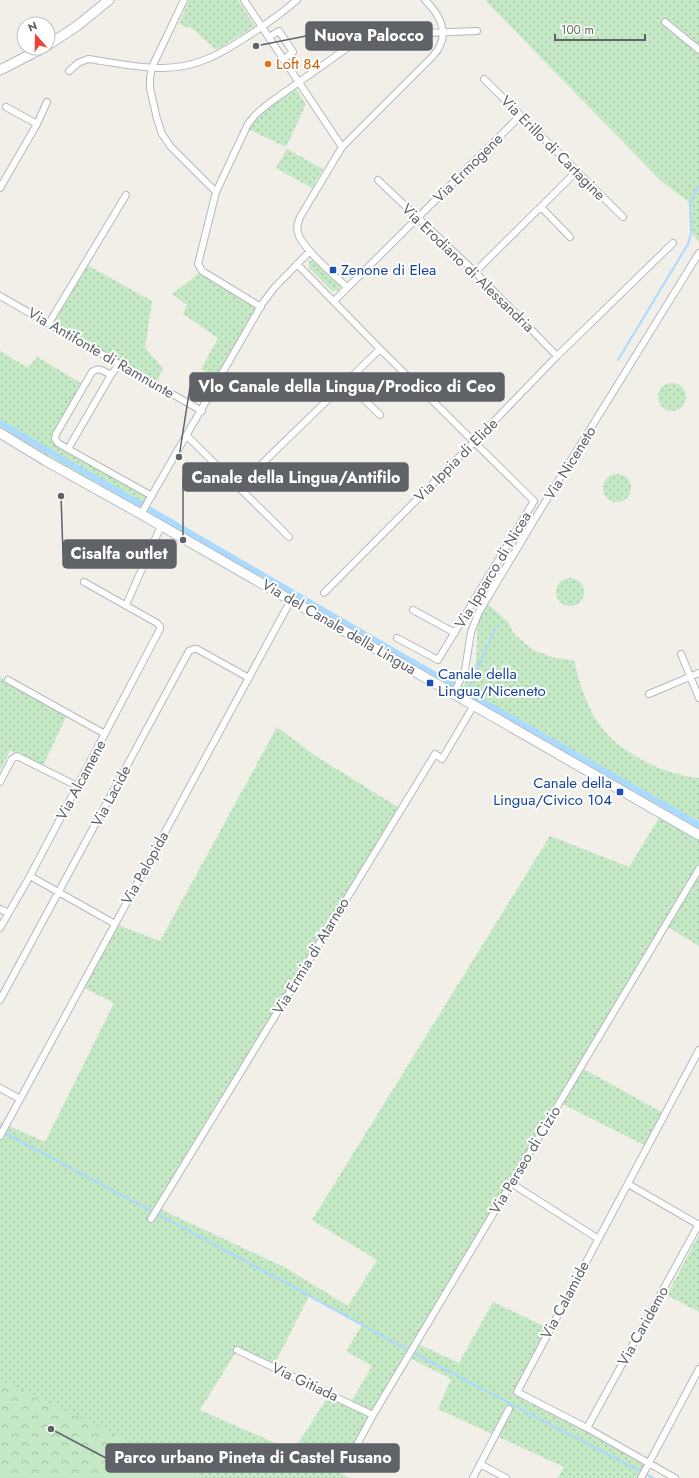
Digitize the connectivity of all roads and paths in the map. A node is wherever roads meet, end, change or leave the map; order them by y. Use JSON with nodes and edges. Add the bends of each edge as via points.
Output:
{"nodes":[{"id":1,"x":108,"y":0,"type":"edge"},
{"id":2,"x":184,"y":0,"type":"edge"},
{"id":3,"x":244,"y":0,"type":"edge"},
{"id":4,"x":297,"y":0,"type":"edge"},
{"id":5,"x":425,"y":0,"type":"edge"},
{"id":6,"x":665,"y":22,"type":"dead end"},
{"id":7,"x":262,"y":27,"type":"junction"},
{"id":8,"x":477,"y":31,"type":"dead end"},
{"id":9,"x":444,"y":33,"type":"junction"},
{"id":10,"x":269,"y":37,"type":"junction"},
{"id":11,"x":56,"y":40,"type":"edge"},
{"id":12,"x":699,"y":50,"type":"edge"},
{"id":13,"x":27,"y":56,"type":"edge"},
{"id":14,"x":284,"y":59,"type":"junction"},
{"id":15,"x":152,"y":67,"type":"junction"},
{"id":16,"x":0,"y":70,"type":"edge"},
{"id":17,"x":69,"y":71,"type":"dead end"},
{"id":18,"x":484,"y":79,"type":"dead end"},
{"id":19,"x":299,"y":83,"type":"junction"},
{"id":20,"x":47,"y":102,"type":"dead end"},
{"id":21,"x":6,"y":107,"type":"dead end"},
{"id":22,"x":520,"y":116,"type":"junction"},
{"id":23,"x":37,"y":124,"type":"junction"},
{"id":24,"x":342,"y":147,"type":"junction"},
{"id":25,"x":576,"y":172,"type":"junction"},
{"id":26,"x":378,"y":180,"type":"dead end"},
{"id":27,"x":0,"y":187,"type":"edge"},
{"id":28,"x":216,"y":192,"type":"junction"},
{"id":29,"x":126,"y":194,"type":"dead end"},
{"id":30,"x":541,"y":207,"type":"junction"},
{"id":31,"x":418,"y":217,"type":"junction"},
{"id":32,"x":623,"y":217,"type":"dead end"},
{"id":33,"x":570,"y":237,"type":"dead end"},
{"id":34,"x":673,"y":243,"type":"dead end"},
{"id":35,"x":310,"y":251,"type":"junction"},
{"id":36,"x":699,"y":253,"type":"edge"},
{"id":37,"x":298,"y":264,"type":"junction"},
{"id":38,"x":475,"y":272,"type":"junction"},
{"id":39,"x":347,"y":287,"type":"junction"},
{"id":40,"x":0,"y":296,"type":"edge"},
{"id":41,"x":334,"y":301,"type":"junction"},
{"id":42,"x":261,"y":307,"type":"junction"},
{"id":43,"x":50,"y":323,"type":"junction"},
{"id":44,"x":380,"y":349,"type":"junction"},
{"id":45,"x":557,"y":356,"type":"junction"},
{"id":46,"x":119,"y":364,"type":"junction"},
{"id":47,"x":111,"y":375,"type":"junction"},
{"id":48,"x":346,"y":382,"type":"junction"},
{"id":49,"x":202,"y":411,"type":"junction"},
{"id":50,"x":380,"y":415,"type":"dead end"},
{"id":51,"x":0,"y":433,"type":"edge"},
{"id":52,"x":187,"y":436,"type":"junction"},
{"id":53,"x":474,"y":442,"type":"junction"},
{"id":54,"x":68,"y":449,"type":"junction"},
{"id":55,"x":238,"y":487,"type":"junction"},
{"id":56,"x":150,"y":498,"type":"junction"},
{"id":57,"x":534,"y":501,"type":"junction"},
{"id":58,"x":542,"y":507,"type":"junction"},
{"id":59,"x":142,"y":512,"type":"junction"},
{"id":60,"x":162,"y":526,"type":"junction"},
{"id":61,"x":289,"y":537,"type":"dead end"},
{"id":62,"x":84,"y":582,"type":"dead end"},
{"id":63,"x":324,"y":593,"type":"dead end"},
{"id":64,"x":291,"y":600,"type":"junction"},
{"id":65,"x":126,"y":605,"type":"junction"},
{"id":66,"x":413,"y":610,"type":"dead end"},
{"id":67,"x":455,"y":633,"type":"junction"},
{"id":68,"x":397,"y":638,"type":"dead end"},
{"id":69,"x":681,"y":654,"type":"dead end"},
{"id":70,"x":699,"y":673,"type":"edge"},
{"id":71,"x":690,"y":677,"type":"junction"},
{"id":72,"x":249,"y":678,"type":"junction"},
{"id":73,"x":8,"y":680,"type":"dead end"},
{"id":74,"x":455,"y":691,"type":"junction"},
{"id":75,"x":649,"y":694,"type":"dead end"},
{"id":76,"x":699,"y":698,"type":"edge"},
{"id":77,"x":474,"y":705,"type":"junction"},
{"id":78,"x":105,"y":734,"type":"junction"},
{"id":79,"x":0,"y":782,"type":"edge"},
{"id":80,"x":77,"y":786,"type":"junction"},
{"id":81,"x":699,"y":835,"type":"edge"},
{"id":82,"x":699,"y":868,"type":"edge"},
{"id":83,"x":30,"y":876,"type":"junction"},
{"id":84,"x":59,"y":892,"type":"junction"},
{"id":85,"x":0,"y":909,"type":"edge"},
{"id":86,"x":8,"y":913,"type":"junction"},
{"id":87,"x":115,"y":924,"type":"junction"},
{"id":88,"x":0,"y":928,"type":"edge"},
{"id":89,"x":0,"y":1000,"type":"edge"},
{"id":90,"x":699,"y":1050,"type":"edge"},
{"id":91,"x":0,"y":1088,"type":"edge"},
{"id":92,"x":20,"y":1099,"type":"junction"},
{"id":93,"x":0,"y":1136,"type":"edge"},
{"id":94,"x":511,"y":1182,"type":"junction"},
{"id":95,"x":628,"y":1184,"type":"junction"},
{"id":96,"x":151,"y":1220,"type":"dead end"},
{"id":97,"x":699,"y":1224,"type":"edge"},
{"id":98,"x":598,"y":1238,"type":"junction"},
{"id":99,"x":237,"y":1350,"type":"dead end"},
{"id":100,"x":699,"y":1369,"type":"edge"},
{"id":101,"x":509,"y":1409,"type":"dead end"},
{"id":102,"x":373,"y":1414,"type":"junction"},
{"id":103,"x":587,"y":1428,"type":"junction"},
{"id":104,"x":353,"y":1452,"type":"dead end"},
{"id":105,"x":649,"y":1463,"type":"junction"},
{"id":106,"x":480,"y":1464,"type":"junction"},
{"id":107,"x":473,"y":1478,"type":"edge"},
{"id":108,"x":506,"y":1478,"type":"edge"},
{"id":109,"x":641,"y":1478,"type":"edge"},
{"id":110,"x":675,"y":1478,"type":"edge"}],
"edges":[{"from":1,"to":11,"type":"street"},
{"from":2,"to":15,"type":"street"},
{"from":3,"to":7,"type":"street"},
{"from":4,"to":7,"type":"street"},
{"from":5,"to":9,"type":"street","via":[[437,14]]},
{"from":6,"to":12,"type":"street"},
{"from":7,"to":10,"type":"street"},
{"from":7,"to":15,"type":"street","via":[[208,60],[183,66]]},
{"from":8,"to":9,"type":"street"},
{"from":9,"to":19,"type":"street","via":[[383,34],[365,37]]},
{"from":9,"to":24,"type":"street","via":[[435,54]]},
{"from":10,"to":14,"type":"street"},
{"from":10,"to":14,"type":"street","via":[[279,31],[293,52]]},
{"from":13,"to":16,"type":"street"},
{"from":14,"to":19,"type":"street"},
{"from":15,"to":17,"type":"street","via":[[88,59]]},
{"from":15,"to":28,"type":"street","via":[[150,88],[162,134],[171,147]]},
{"from":18,"to":22,"type":"street","name":"Via Erillo di Cartagine"},
{"from":19,"to":24,"type":"street"},
{"from":19,"to":28,"type":"street","via":[[268,104],[250,121]]},
{"from":20,"to":23,"type":"street"},
{"from":21,"to":23,"type":"street"},
{"from":22,"to":25,"type":"street","name":"Via Erillo di Cartagine"},
{"from":22,"to":31,"type":"street","name":"Via Ermogene"},
{"from":23,"to":27,"type":"street"},
{"from":24,"to":35,"type":"street","via":[[298,222],[299,236]]},
{"from":25,"to":30,"type":"street"},
{"from":25,"to":32,"type":"street","name":"Via Erillo di Cartagine"},
{"from":26,"to":31,"type":"street","name":"Via Erodiano di Alessandria"},
{"from":28,"to":42,"type":"street","via":[[198,266],[202,271]]},
{"from":29,"to":43,"type":"street"},
{"from":30,"to":33,"type":"street"},
{"from":30,"to":38,"type":"street"},
{"from":31,"to":38,"type":"street","name":"Via Erodiano di Alessandria"},
{"from":31,"to":39,"type":"street","name":"Via Ermogene"},
{"from":34,"to":45,"type":"street","name":"Via Ippia di Elide"},
{"from":35,"to":37,"type":"street"},
{"from":35,"to":39,"type":"street"},
{"from":36,"to":58,"type":"street","name":"Via Niceneto"},
{"from":37,"to":41,"type":"street","name":"Via Ipparco di Nicea"},
{"from":37,"to":42,"type":"street","via":[[274,288]]},
{"from":38,"to":45,"type":"street","name":"Via Erodiano di Alessandria"},
{"from":39,"to":41,"type":"street","name":"Via Ermogene"},
{"from":40,"to":43,"type":"street","name":"Via Antifonte di Ramnunte"},
{"from":41,"to":44,"type":"street","name":"Via Ipparco di Nicea"},
{"from":42,"to":49,"type":"street"},
{"from":43,"to":46,"type":"street","name":"Via Antifonte di Ramnunte"},
{"from":44,"to":48,"type":"street"},
{"from":44,"to":53,"type":"street","name":"Via Ipparco di Nicea"},
{"from":45,"to":53,"type":"street","name":"Via Ippia di Elide"},
{"from":46,"to":47,"type":"street"},
{"from":46,"to":49,"type":"street","name":"Via Antifonte di Ramnunte"},
{"from":47,"to":54,"type":"street"},
{"from":47,"to":54,"type":"street","via":[[99,369],[93,371],[57,430],[55,439]]},
{"from":48,"to":50,"type":"street"},
{"from":48,"to":55,"type":"street"},
{"from":49,"to":52,"type":"street"},
{"from":51,"to":59,"type":"street","name":"Via del Canale della Lingua"},
{"from":52,"to":55,"type":"street"},
{"from":52,"to":56,"type":"street"},
{"from":53,"to":57,"type":"street","name":"Via Ipparco di Nicea"},
{"from":53,"to":63,"type":"street","name":"Via Ippia di Elide"},
{"from":54,"to":56,"type":"street"},
{"from":55,"to":61,"type":"street"},
{"from":56,"to":59,"type":"street"},
{"from":57,"to":58,"type":"street"},
{"from":57,"to":67,"type":"street","name":"Via Ipparco di Nicea"},
{"from":58,"to":74,"type":"street","name":"Via Niceneto","via":[[476,620],[471,634],[466,668]]},
{"from":59,"to":60,"type":"street","name":"Via del Canale della Lingua"},
{"from":60,"to":64,"type":"street","name":"Via del Canale della Lingua"},
{"from":60,"to":65,"type":"street"},
{"from":62,"to":65,"type":"street"},
{"from":64,"to":72,"type":"street","name":"Via Pelopida"},
{"from":64,"to":74,"type":"street","name":"Via del Canale della Lingua"},
{"from":65,"to":78,"type":"street","name":"Via Alcamene","via":[[160,626]]},
{"from":66,"to":67,"type":"street"},
{"from":67,"to":68,"type":"street","name":"Via Ipparco di Nicea","via":[[438,660]]},
{"from":69,"to":71,"type":"street"},
{"from":70,"to":71,"type":"street"},
{"from":71,"to":75,"type":"street"},
{"from":71,"to":76,"type":"street"},
{"from":72,"to":84,"type":"street","name":"Via Lacide","via":[[197,648],[189,651]]},
{"from":72,"to":87,"type":"street","name":"Via Pelopida"},
{"from":73,"to":78,"type":"street"},
{"from":74,"to":77,"type":"street","name":"Via del Canale della Lingua"},
{"from":77,"to":81,"type":"street","name":"Via del Canale della Lingua"},
{"from":77,"to":96,"type":"street","name":"Via Ermia di Atarneo","via":[[442,758],[435,754]]},
{"from":78,"to":80,"type":"street","name":"Via Alcamene"},
{"from":79,"to":80,"type":"street","via":[[12,758],[17,756]]},
{"from":80,"to":83,"type":"street","name":"Via Alcamene"},
{"from":82,"to":94,"type":"street","name":"Via Perseo di Cizio"},
{"from":83,"to":84,"type":"street"},
{"from":83,"to":86,"type":"street","name":"Via Alcamene"},
{"from":84,"to":87,"type":"street"},
{"from":84,"to":89,"type":"street","name":"Via Lacide"},
{"from":85,"to":86,"type":"street"},
{"from":86,"to":88,"type":"street","name":"Via Alcamene"},
{"from":87,"to":92,"type":"street","name":"Via Pelopida"},
{"from":90,"to":95,"type":"street","name":"Via Calamide"},
{"from":91,"to":92,"type":"street"},
{"from":92,"to":93,"type":"street","name":"Via Pelopida"},
{"from":94,"to":98,"type":"street"},
{"from":94,"to":102,"type":"street","name":"Via Perseo di Cizio"},
{"from":95,"to":97,"type":"street"},
{"from":95,"to":98,"type":"street","name":"Via Calamide"},
{"from":97,"to":103,"type":"street","name":"Via Caridemo"},
{"from":98,"to":103,"type":"street","name":"Via Calamide","via":[[517,1392]]},
{"from":99,"to":102,"type":"street","name":"Via Gitiada"},
{"from":100,"to":105,"type":"street"},
{"from":101,"to":106,"type":"street"},
{"from":102,"to":104,"type":"street","name":"Via Perseo di Cizio"},
{"from":103,"to":105,"type":"street","name":"Via Calamide"},
{"from":105,"to":109,"type":"street"},
{"from":105,"to":110,"type":"street","name":"Via Calamide"},
{"from":106,"to":107,"type":"street"},
{"from":106,"to":108,"type":"street"}]}
